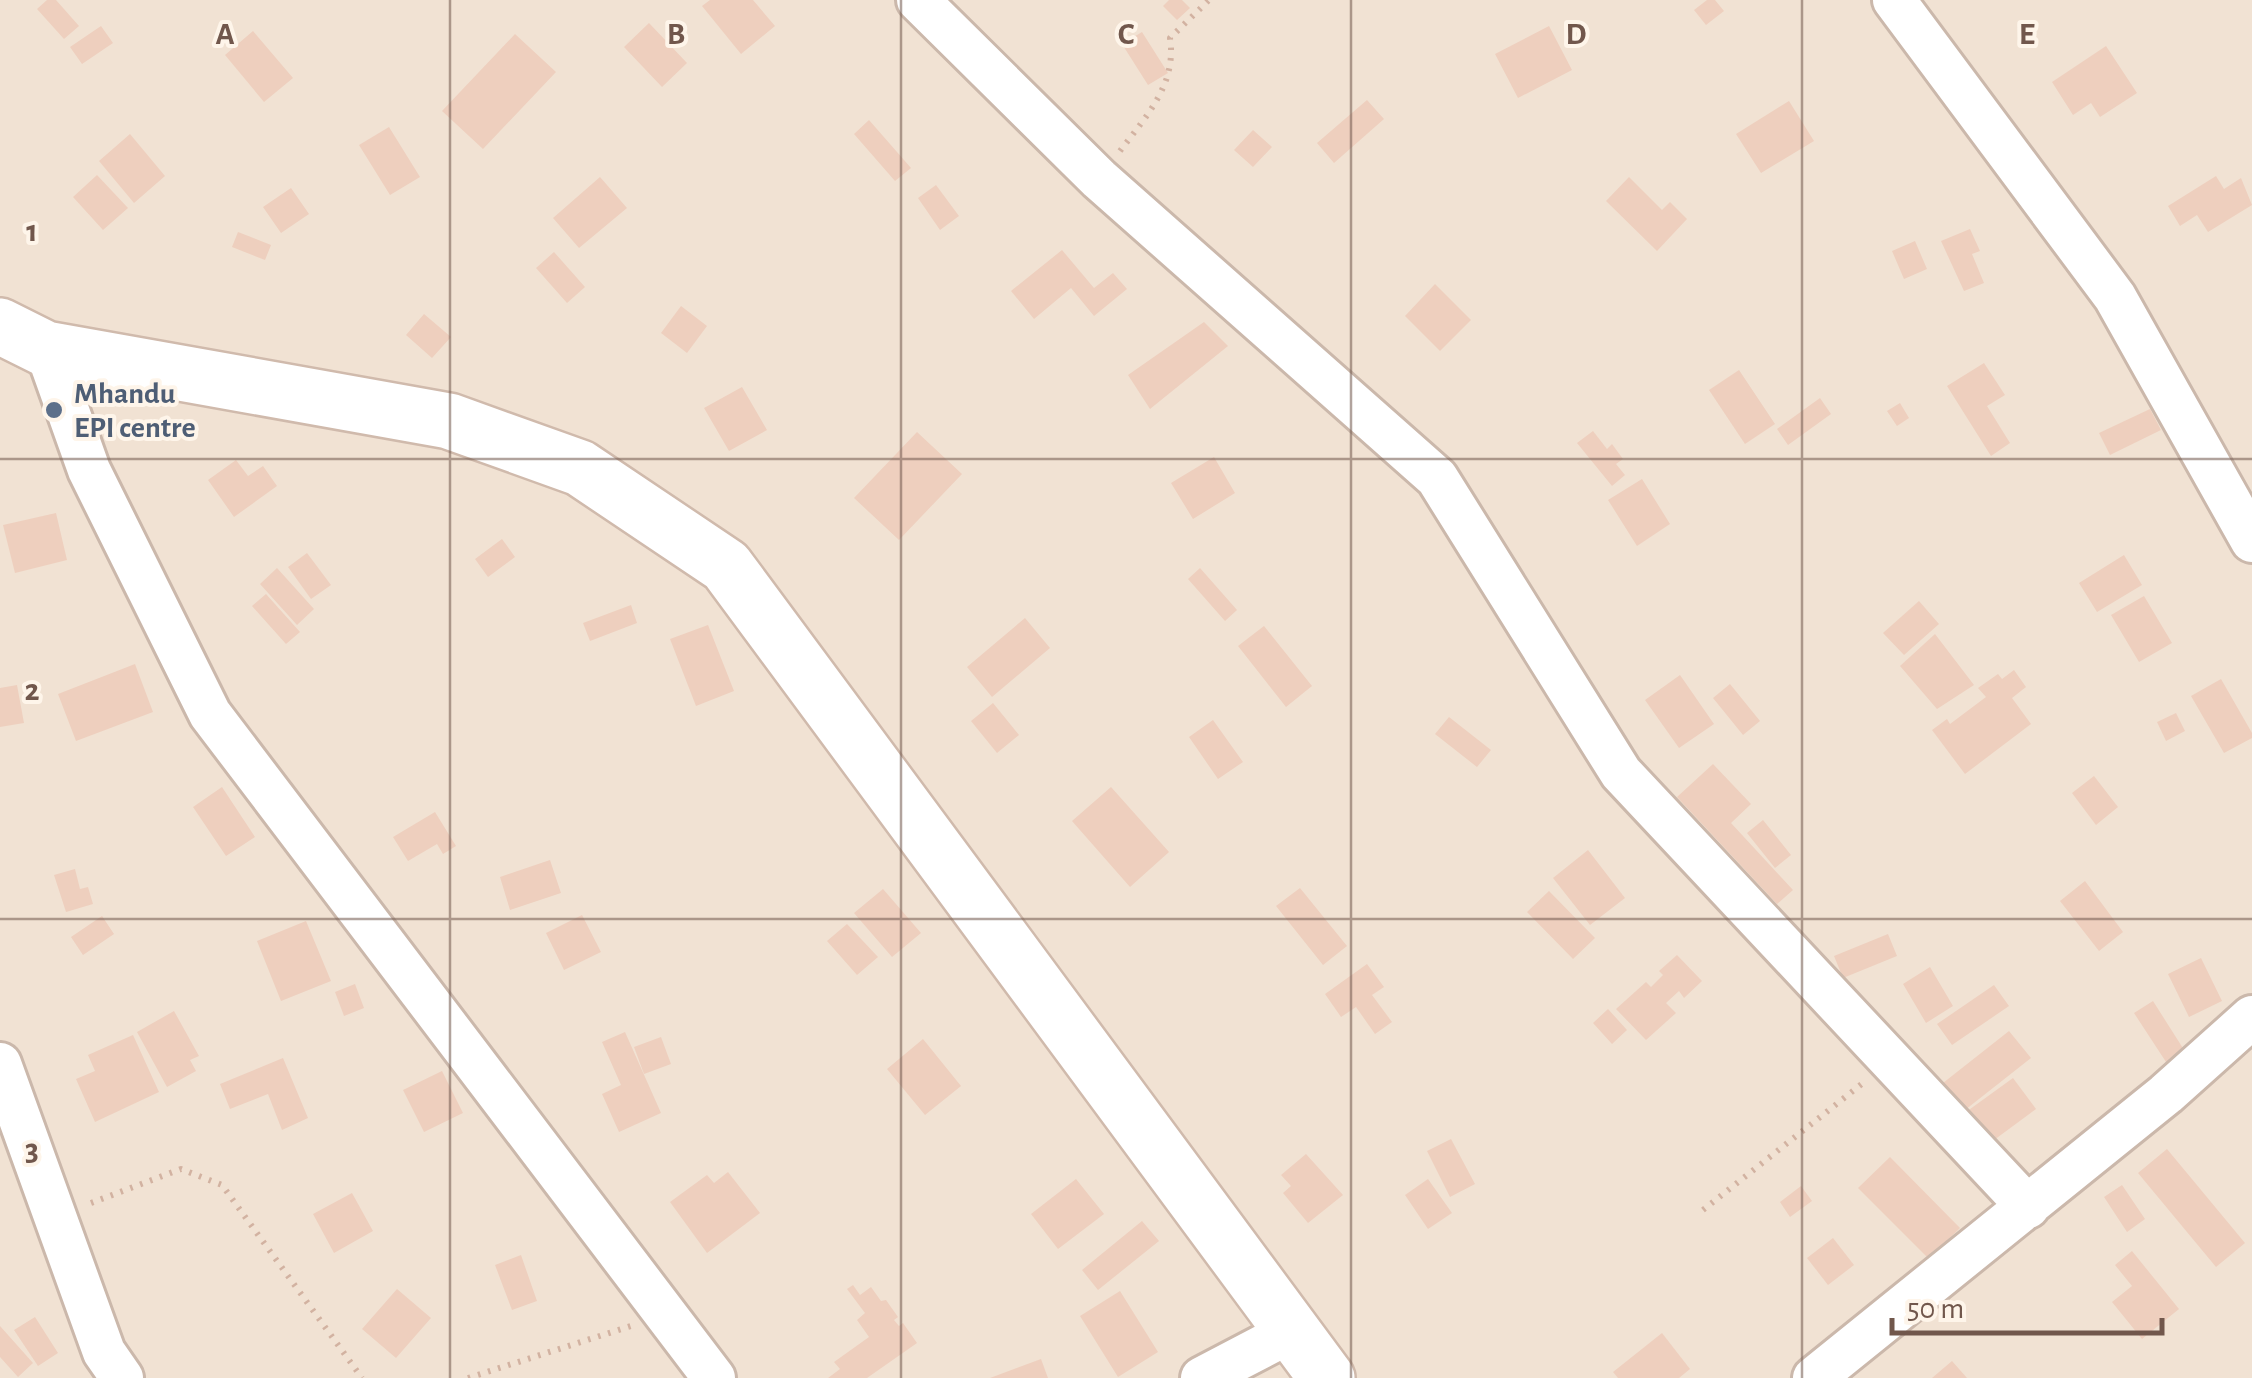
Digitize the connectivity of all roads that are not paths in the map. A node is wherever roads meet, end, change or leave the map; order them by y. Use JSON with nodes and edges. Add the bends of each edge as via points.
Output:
{"nodes":[{"id":1,"x":918,"y":0,"type":"edge"},
{"id":2,"x":1894,"y":0,"type":"edge"},
{"id":3,"x":23,"y":337,"type":"edge"},
{"id":4,"x":2252,"y":541,"type":"edge"},
{"id":5,"x":2252,"y":1017,"type":"edge"},
{"id":6,"x":0,"y":1064,"type":"edge"},
{"id":7,"x":2028,"y":1206,"type":"junction"},
{"id":8,"x":1292,"y":1331,"type":"junction"},
{"id":9,"x":1826,"y":1374,"type":"edge"},
{"id":10,"x":122,"y":1378,"type":"edge"},
{"id":11,"x":714,"y":1378,"type":"edge"},
{"id":12,"x":1202,"y":1378,"type":"edge"},
{"id":13,"x":1327,"y":1378,"type":"edge"}],
"edges":[{"from":1,"to":7,"type":"street","via":[[1099,178],[1437,478],[1621,773]]},
{"from":2,"to":4,"type":"street","via":[[2115,297]]},
{"from":3,"to":8,"type":"street","via":[[449,421],[580,468],[726,566]]},
{"from":3,"to":11,"type":"street","via":[[210,714]]},
{"from":5,"to":7,"type":"street"},
{"from":6,"to":10,"type":"street","via":[[104,1352]]},
{"from":7,"to":9,"type":"street"},
{"from":8,"to":12,"type":"street"},
{"from":8,"to":13,"type":"street"}]}
